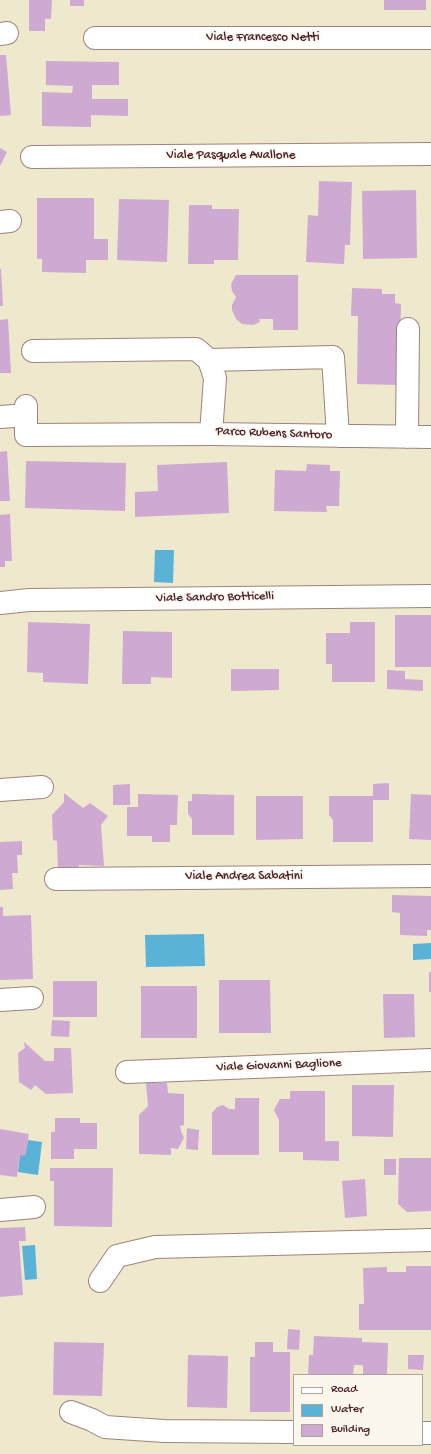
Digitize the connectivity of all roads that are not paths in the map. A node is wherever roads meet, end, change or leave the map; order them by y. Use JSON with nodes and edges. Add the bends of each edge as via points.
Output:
{"nodes":[{"id":1,"x":95,"y":38,"type":"dead end"},
{"id":2,"x":431,"y":38,"type":"edge"},
{"id":3,"x":431,"y":154,"type":"edge"},
{"id":4,"x":32,"y":157,"type":"dead end"},
{"id":5,"x":408,"y":329,"type":"dead end"},
{"id":6,"x":34,"y":351,"type":"dead end"},
{"id":7,"x":209,"y":360,"type":"junction"},
{"id":8,"x":13,"y":413,"type":"edge"},
{"id":9,"x":211,"y":434,"type":"junction"},
{"id":10,"x":338,"y":436,"type":"junction"},
{"id":11,"x":407,"y":437,"type":"junction"},
{"id":12,"x":431,"y":437,"type":"edge"},
{"id":13,"x":431,"y":596,"type":"edge"},
{"id":14,"x":0,"y":603,"type":"edge"},
{"id":15,"x":42,"y":787,"type":"dead end"},
{"id":16,"x":0,"y":790,"type":"edge"},
{"id":17,"x":431,"y":876,"type":"edge"},
{"id":18,"x":56,"y":878,"type":"dead end"},
{"id":19,"x":32,"y":998,"type":"dead end"},
{"id":20,"x":0,"y":1000,"type":"edge"},
{"id":21,"x":431,"y":1060,"type":"edge"},
{"id":22,"x":126,"y":1072,"type":"dead end"},
{"id":23,"x":34,"y":1207,"type":"dead end"},
{"id":24,"x":0,"y":1210,"type":"edge"},
{"id":25,"x":431,"y":1240,"type":"edge"},
{"id":26,"x":100,"y":1281,"type":"dead end"},
{"id":27,"x":71,"y":1412,"type":"dead end"},
{"id":28,"x":293,"y":1432,"type":"edge"}],
"edges":[{"from":1,"to":2,"type":"street","name":"Viale Francesco Netti"},
{"from":3,"to":4,"type":"street","name":"Viale Pasquale Avallone"},
{"from":5,"to":11,"type":"street"},
{"from":6,"to":7,"type":"street","via":[[196,350]]},
{"from":7,"to":9,"type":"street","name":"Parco Rubens Santoro","via":[[215,378]]},
{"from":7,"to":10,"type":"street","name":"Parco Rubens Santoro","via":[[333,357]]},
{"from":8,"to":9,"type":"street","via":[[26,435]]},
{"from":9,"to":10,"type":"street","name":"Parco Rubens Santoro"},
{"from":10,"to":11,"type":"street","name":"Parco Rubens Santoro"},
{"from":11,"to":12,"type":"street","name":"Parco Rubens Santoro"},
{"from":13,"to":14,"type":"street","name":"Viale Sandro Botticelli","via":[[29,600]]},
{"from":15,"to":16,"type":"street"},
{"from":17,"to":18,"type":"street","name":"Viale Andrea Sabatini"},
{"from":19,"to":20,"type":"street"},
{"from":21,"to":22,"type":"street","name":"Viale Giovanni Baglione"},
{"from":23,"to":24,"type":"street"},
{"from":25,"to":26,"type":"street","via":[[155,1247],[117,1256]]},
{"from":27,"to":28,"type":"street","via":[[104,1427],[160,1431]]}]}
